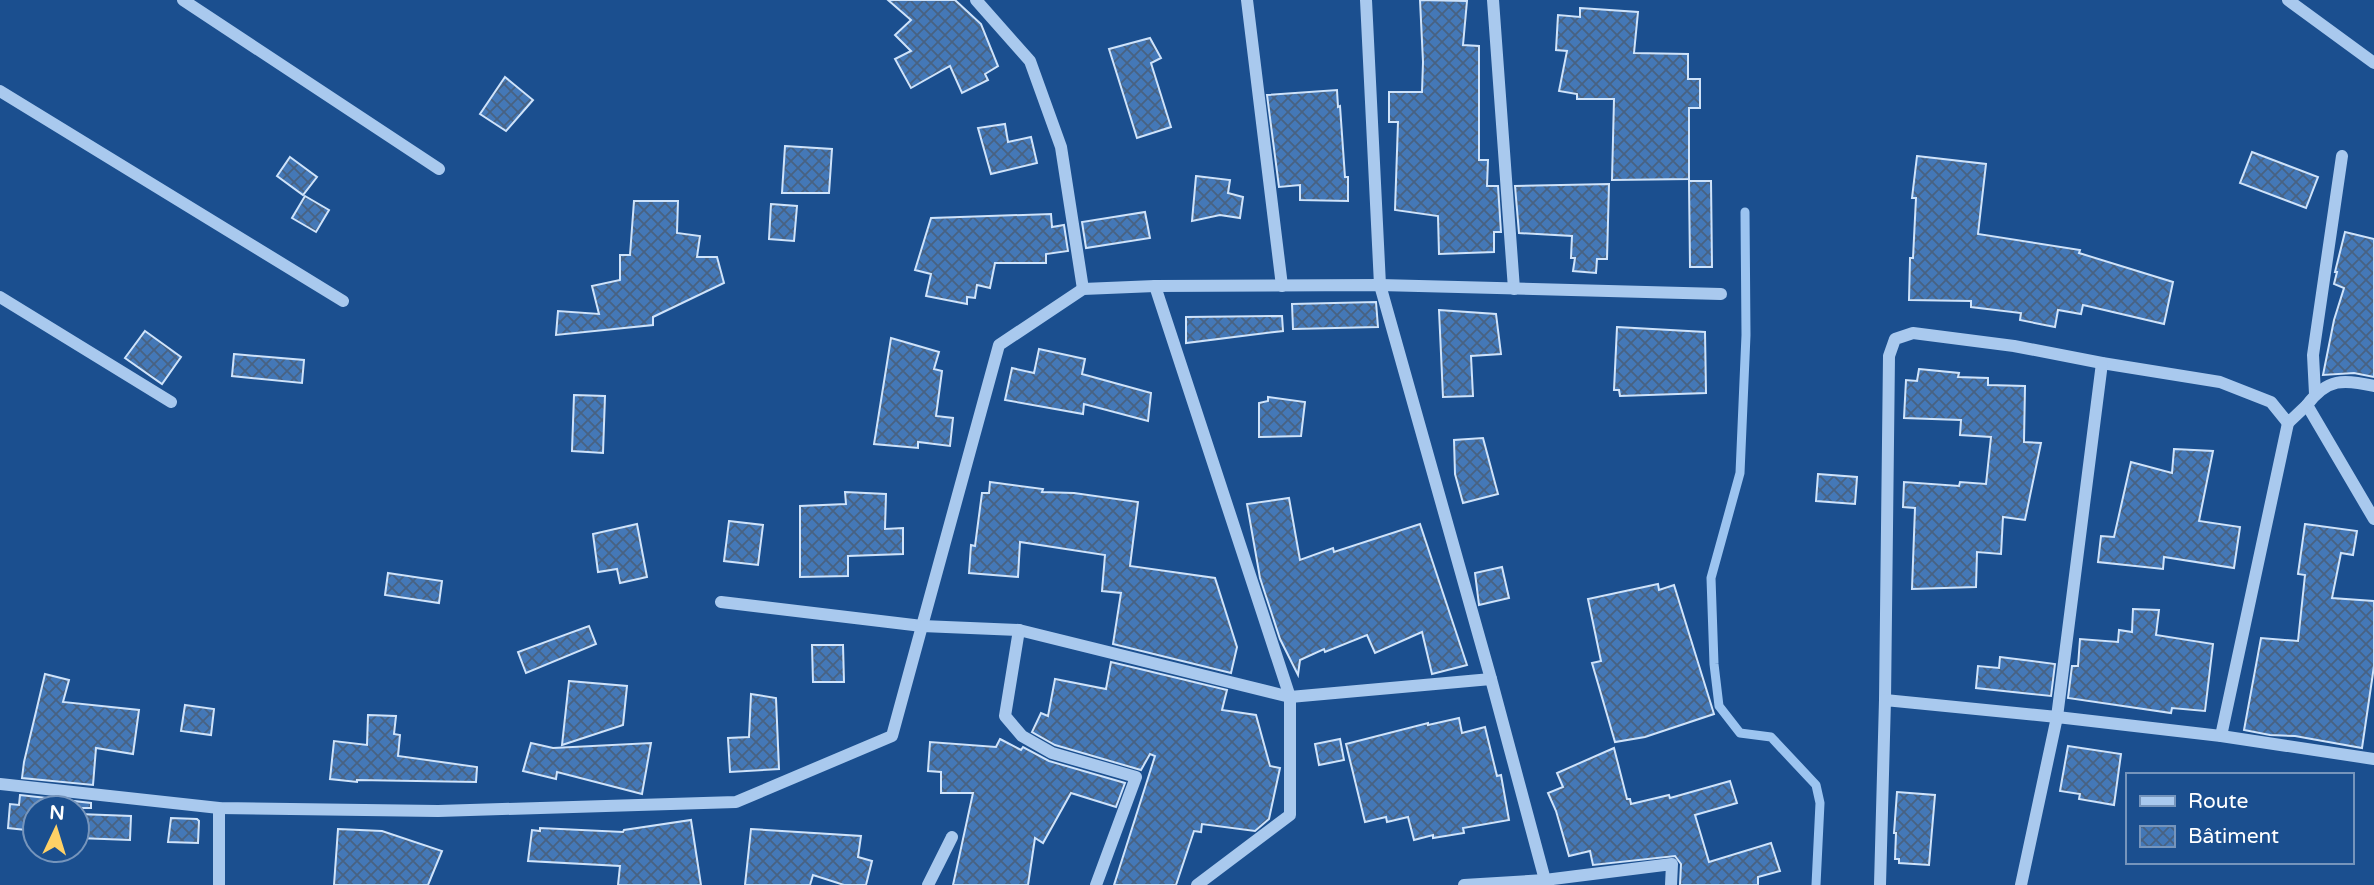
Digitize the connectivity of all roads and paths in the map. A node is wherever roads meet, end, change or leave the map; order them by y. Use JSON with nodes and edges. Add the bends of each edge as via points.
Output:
{"nodes":[{"id":1,"x":183,"y":0,"type":"edge"},
{"id":2,"x":976,"y":0,"type":"edge"},
{"id":3,"x":1247,"y":0,"type":"edge"},
{"id":4,"x":1366,"y":0,"type":"edge"},
{"id":5,"x":1493,"y":0,"type":"edge"},
{"id":6,"x":2288,"y":0,"type":"edge"},
{"id":7,"x":2374,"y":63,"type":"edge"},
{"id":8,"x":0,"y":91,"type":"edge"},
{"id":9,"x":2342,"y":156,"type":"dead end"},
{"id":10,"x":439,"y":169,"type":"dead end"},
{"id":11,"x":1380,"y":285,"type":"junction"},
{"id":12,"x":1155,"y":286,"type":"junction"},
{"id":13,"x":1282,"y":286,"type":"junction"},
{"id":14,"x":1083,"y":289,"type":"junction"},
{"id":15,"x":1514,"y":289,"type":"junction"},
{"id":16,"x":1721,"y":294,"type":"dead end"},
{"id":17,"x":0,"y":297,"type":"edge"},
{"id":18,"x":343,"y":300,"type":"dead end"},
{"id":19,"x":2102,"y":363,"type":"junction"},
{"id":20,"x":2374,"y":386,"type":"edge"},
{"id":21,"x":2311,"y":399,"type":"junction"},
{"id":22,"x":171,"y":402,"type":"dead end"},
{"id":23,"x":2288,"y":423,"type":"junction"},
{"id":24,"x":2374,"y":519,"type":"edge"},
{"id":25,"x":721,"y":602,"type":"dead end"},
{"id":26,"x":922,"y":626,"type":"junction"},
{"id":27,"x":1019,"y":630,"type":"junction"},
{"id":28,"x":1491,"y":679,"type":"junction"},
{"id":29,"x":1290,"y":697,"type":"junction"},
{"id":30,"x":1885,"y":699,"type":"junction"},
{"id":31,"x":2057,"y":717,"type":"junction"},
{"id":32,"x":2221,"y":736,"type":"junction"},
{"id":33,"x":2374,"y":759,"type":"edge"},
{"id":34,"x":0,"y":784,"type":"edge"},
{"id":35,"x":219,"y":808,"type":"junction"},
{"id":36,"x":952,"y":836,"type":"dead end"},
{"id":37,"x":1545,"y":880,"type":"junction"},
{"id":38,"x":219,"y":885,"type":"edge"},
{"id":39,"x":928,"y":885,"type":"edge"},
{"id":40,"x":1096,"y":885,"type":"edge"},
{"id":41,"x":1197,"y":885,"type":"edge"},
{"id":42,"x":1464,"y":885,"type":"edge"},
{"id":43,"x":1671,"y":885,"type":"edge"},
{"id":44,"x":1880,"y":885,"type":"edge"},
{"id":45,"x":2021,"y":885,"type":"edge"}],
"edges":[{"from":1,"to":10,"type":"street"},
{"from":2,"to":14,"type":"street","via":[[1030,61],[1061,147]]},
{"from":3,"to":13,"type":"street"},
{"from":4,"to":11,"type":"street"},
{"from":5,"to":15,"type":"street"},
{"from":6,"to":7,"type":"street"},
{"from":8,"to":18,"type":"street"},
{"from":9,"to":21,"type":"street","via":[[2313,355]]},
{"from":11,"to":13,"type":"street"},
{"from":11,"to":15,"type":"street"},
{"from":11,"to":28,"type":"street"},
{"from":12,"to":13,"type":"street"},
{"from":12,"to":14,"type":"street"},
{"from":12,"to":29,"type":"street"},
{"from":14,"to":26,"type":"street","via":[[999,345]]},
{"from":15,"to":16,"type":"street"},
{"from":17,"to":22,"type":"street"},
{"from":19,"to":23,"type":"street","via":[[2220,382],[2271,402]]},
{"from":19,"to":30,"type":"street","via":[[1913,333],[1895,340],[1889,356]]},
{"from":19,"to":31,"type":"street"},
{"from":20,"to":21,"type":"street","via":[[2350,381],[2330,384]]},
{"from":21,"to":23,"type":"street"},
{"from":21,"to":24,"type":"street"},
{"from":23,"to":32,"type":"street"},
{"from":25,"to":26,"type":"street"},
{"from":26,"to":27,"type":"street"},
{"from":26,"to":35,"type":"street","via":[[892,736],[736,802],[438,811]]},
{"from":27,"to":29,"type":"street"},
{"from":27,"to":40,"type":"street","via":[[1005,716],[1022,737],[1052,753],[1136,777]]},
{"from":28,"to":29,"type":"street"},
{"from":28,"to":37,"type":"street"},
{"from":29,"to":41,"type":"street","via":[[1290,815]]},
{"from":30,"to":31,"type":"street"},
{"from":30,"to":44,"type":"street"},
{"from":31,"to":32,"type":"street"},
{"from":31,"to":45,"type":"street"},
{"from":32,"to":33,"type":"street"},
{"from":34,"to":35,"type":"street"},
{"from":35,"to":38,"type":"street"},
{"from":36,"to":39,"type":"street"},
{"from":37,"to":42,"type":"street"},
{"from":37,"to":43,"type":"street","via":[[1672,864]]}]}
